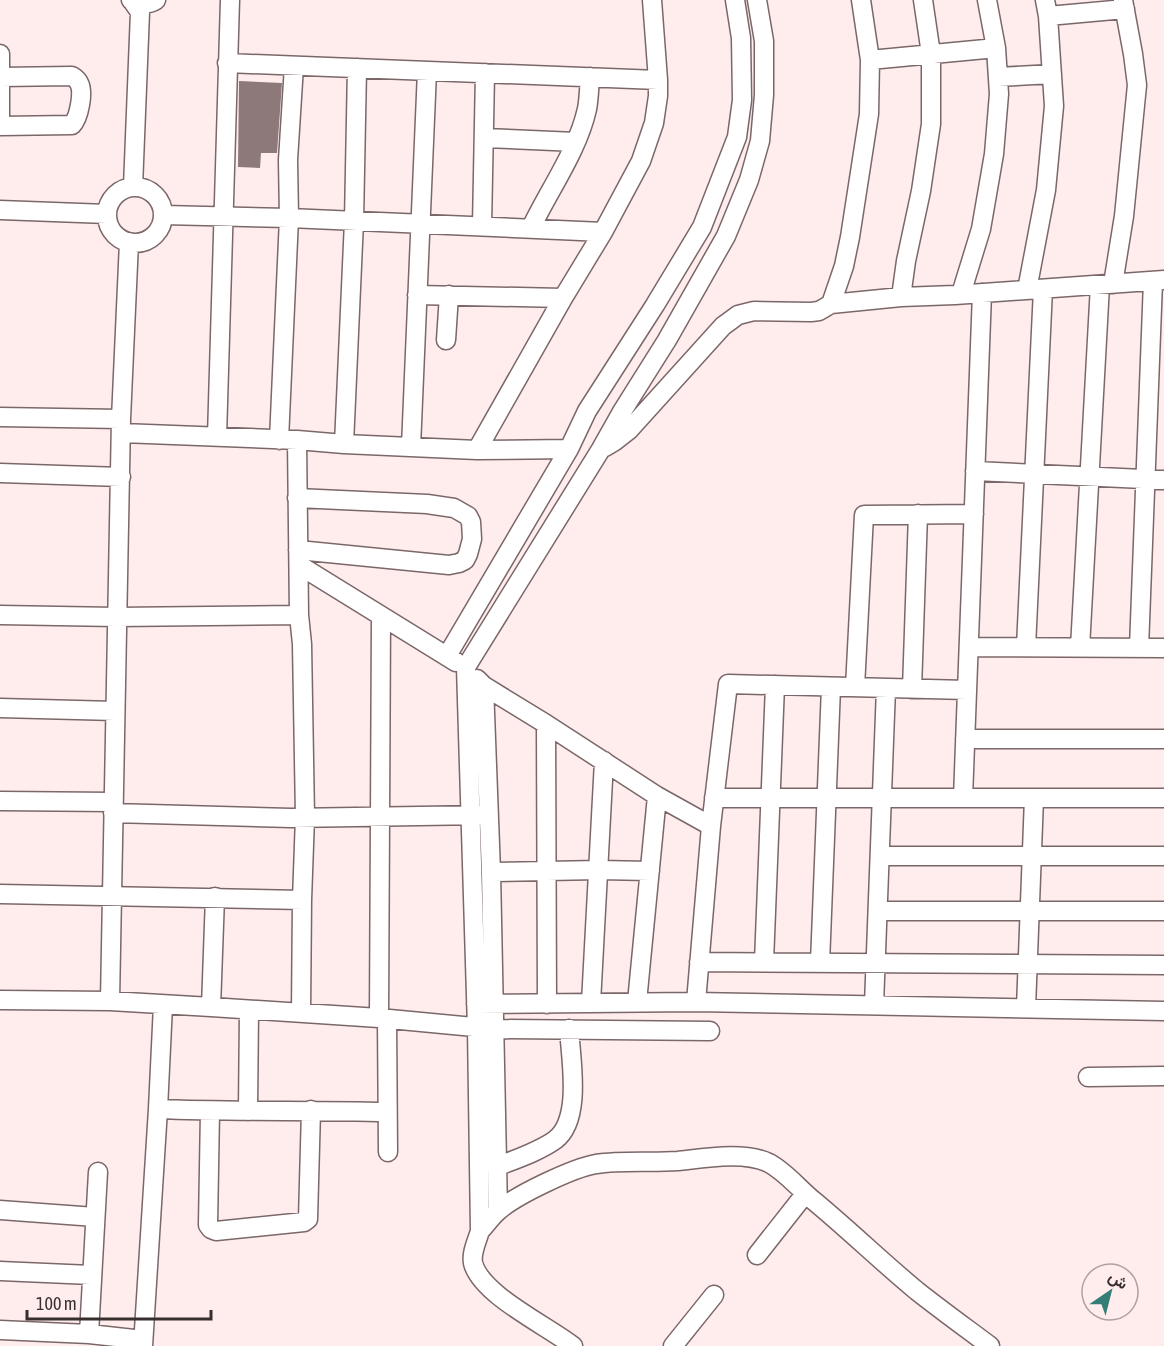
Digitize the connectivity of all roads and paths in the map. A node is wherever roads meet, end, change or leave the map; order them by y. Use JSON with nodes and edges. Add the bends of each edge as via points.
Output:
{"nodes":[{"id":1,"x":230,"y":0,"type":"edge"},
{"id":2,"x":652,"y":0,"type":"edge"},
{"id":3,"x":735,"y":0,"type":"edge"},
{"id":4,"x":757,"y":0,"type":"edge"},
{"id":5,"x":861,"y":0,"type":"edge"},
{"id":6,"x":923,"y":0,"type":"edge"},
{"id":7,"x":987,"y":0,"type":"edge"},
{"id":8,"x":142,"y":3,"type":"edge"},
{"id":9,"x":1124,"y":5,"type":"edge"},
{"id":10,"x":1047,"y":8,"type":"edge"},
{"id":11,"x":996,"y":48,"type":"junction"},
{"id":12,"x":0,"y":54,"type":"edge"},
{"id":13,"x":931,"y":54,"type":"junction"},
{"id":14,"x":870,"y":60,"type":"junction"},
{"id":15,"x":227,"y":63,"type":"junction"},
{"id":16,"x":294,"y":66,"type":"junction"},
{"id":17,"x":357,"y":68,"type":"junction"},
{"id":18,"x":427,"y":71,"type":"junction"},
{"id":19,"x":485,"y":73,"type":"junction"},
{"id":20,"x":1052,"y":74,"type":"junction"},
{"id":21,"x":0,"y":77,"type":"edge"},
{"id":22,"x":590,"y":77,"type":"junction"},
{"id":23,"x":998,"y":77,"type":"junction"},
{"id":24,"x":658,"y":80,"type":"junction"},
{"id":25,"x":0,"y":116,"type":"edge"},
{"id":26,"x":0,"y":126,"type":"edge"},
{"id":27,"x":485,"y":138,"type":"junction"},
{"id":28,"x":576,"y":142,"type":"junction"},
{"id":29,"x":134,"y":187,"type":"junction"},
{"id":30,"x":0,"y":210,"type":"edge"},
{"id":31,"x":107,"y":214,"type":"junction"},
{"id":32,"x":164,"y":215,"type":"junction"},
{"id":33,"x":223,"y":216,"type":"junction"},
{"id":34,"x":289,"y":218,"type":"junction"},
{"id":35,"x":354,"y":220,"type":"junction"},
{"id":36,"x":420,"y":224,"type":"junction"},
{"id":37,"x":482,"y":226,"type":"junction"},
{"id":38,"x":531,"y":228,"type":"junction"},
{"id":39,"x":603,"y":232,"type":"junction"},
{"id":40,"x":129,"y":242,"type":"junction"},
{"id":41,"x":1158,"y":280,"type":"edge"},
{"id":42,"x":1107,"y":285,"type":"junction"},
{"id":43,"x":1035,"y":290,"type":"junction"},
{"id":44,"x":982,"y":293,"type":"junction"},
{"id":45,"x":961,"y":294,"type":"junction"},
{"id":46,"x":417,"y":295,"type":"junction"},
{"id":47,"x":449,"y":295,"type":"junction"},
{"id":48,"x":901,"y":297,"type":"junction"},
{"id":49,"x":563,"y":298,"type":"junction"},
{"id":50,"x":831,"y":304,"type":"junction"},
{"id":51,"x":446,"y":340,"type":"dead end"},
{"id":52,"x":0,"y":417,"type":"edge"},
{"id":53,"x":122,"y":426,"type":"junction"},
{"id":54,"x":217,"y":437,"type":"junction"},
{"id":55,"x":288,"y":440,"type":"junction"},
{"id":56,"x":344,"y":444,"type":"junction"},
{"id":57,"x":411,"y":447,"type":"junction"},
{"id":58,"x":569,"y":449,"type":"junction"},
{"id":59,"x":601,"y":449,"type":"junction"},
{"id":60,"x":477,"y":450,"type":"junction"},
{"id":61,"x":975,"y":471,"type":"junction"},
{"id":62,"x":0,"y":473,"type":"edge"},
{"id":63,"x":1034,"y":474,"type":"junction"},
{"id":64,"x":121,"y":477,"type":"junction"},
{"id":65,"x":1089,"y":477,"type":"junction"},
{"id":66,"x":1145,"y":480,"type":"junction"},
{"id":67,"x":1164,"y":480,"type":"edge"},
{"id":68,"x":297,"y":498,"type":"junction"},
{"id":69,"x":918,"y":514,"type":"junction"},
{"id":70,"x":974,"y":514,"type":"junction"},
{"id":71,"x":299,"y":558,"type":"junction"},
{"id":72,"x":0,"y":615,"type":"edge"},
{"id":73,"x":299,"y":615,"type":"junction"},
{"id":74,"x":381,"y":616,"type":"junction"},
{"id":75,"x":116,"y":617,"type":"junction"},
{"id":76,"x":969,"y":647,"type":"junction"},
{"id":77,"x":1026,"y":648,"type":"junction"},
{"id":78,"x":1080,"y":648,"type":"junction"},
{"id":79,"x":1139,"y":648,"type":"junction"},
{"id":80,"x":1164,"y":648,"type":"edge"},
{"id":81,"x":447,"y":656,"type":"junction"},
{"id":82,"x":465,"y":667,"type":"junction"},
{"id":83,"x":775,"y":685,"type":"junction"},
{"id":84,"x":484,"y":686,"type":"junction"},
{"id":85,"x":831,"y":687,"type":"junction"},
{"id":86,"x":855,"y":687,"type":"junction"},
{"id":87,"x":886,"y":688,"type":"junction"},
{"id":88,"x":912,"y":689,"type":"junction"},
{"id":89,"x":967,"y":690,"type":"junction"},
{"id":90,"x":0,"y":708,"type":"edge"},
{"id":91,"x":115,"y":711,"type":"junction"},
{"id":92,"x":546,"y":724,"type":"junction"},
{"id":93,"x":965,"y":740,"type":"junction"},
{"id":94,"x":1164,"y":740,"type":"edge"},
{"id":95,"x":604,"y":761,"type":"junction"},
{"id":96,"x":657,"y":796,"type":"junction"},
{"id":97,"x":714,"y":798,"type":"junction"},
{"id":98,"x":771,"y":798,"type":"junction"},
{"id":99,"x":827,"y":798,"type":"junction"},
{"id":100,"x":882,"y":798,"type":"junction"},
{"id":101,"x":963,"y":798,"type":"junction"},
{"id":102,"x":1034,"y":798,"type":"junction"},
{"id":103,"x":1164,"y":798,"type":"edge"},
{"id":104,"x":0,"y":801,"type":"edge"},
{"id":105,"x":113,"y":808,"type":"junction"},
{"id":106,"x":480,"y":815,"type":"junction"},
{"id":107,"x":381,"y":816,"type":"junction"},
{"id":108,"x":305,"y":818,"type":"junction"},
{"id":109,"x":711,"y":826,"type":"junction"},
{"id":110,"x":880,"y":856,"type":"junction"},
{"id":111,"x":1032,"y":856,"type":"junction"},
{"id":112,"x":1164,"y":856,"type":"edge"},
{"id":113,"x":599,"y":870,"type":"junction"},
{"id":114,"x":650,"y":871,"type":"junction"},
{"id":115,"x":491,"y":872,"type":"junction"},
{"id":116,"x":546,"y":872,"type":"junction"},
{"id":117,"x":0,"y":894,"type":"edge"},
{"id":118,"x":111,"y":895,"type":"junction"},
{"id":119,"x":215,"y":897,"type":"junction"},
{"id":120,"x":302,"y":900,"type":"junction"},
{"id":121,"x":1164,"y":910,"type":"edge"},
{"id":122,"x":878,"y":911,"type":"junction"},
{"id":123,"x":1030,"y":911,"type":"junction"},
{"id":124,"x":699,"y":962,"type":"junction"},
{"id":125,"x":764,"y":962,"type":"junction"},
{"id":126,"x":820,"y":963,"type":"junction"},
{"id":127,"x":876,"y":963,"type":"junction"},
{"id":128,"x":1028,"y":964,"type":"junction"},
{"id":129,"x":1164,"y":965,"type":"edge"},
{"id":130,"x":0,"y":1000,"type":"edge"},
{"id":131,"x":110,"y":1001,"type":"junction"},
{"id":132,"x":637,"y":1002,"type":"junction"},
{"id":133,"x":696,"y":1002,"type":"junction"},
{"id":134,"x":591,"y":1003,"type":"junction"},
{"id":135,"x":485,"y":1004,"type":"junction"},
{"id":136,"x":547,"y":1004,"type":"junction"},
{"id":137,"x":163,"y":1005,"type":"junction"},
{"id":138,"x":874,"y":1005,"type":"junction"},
{"id":139,"x":211,"y":1007,"type":"junction"},
{"id":140,"x":1026,"y":1008,"type":"junction"},
{"id":141,"x":249,"y":1010,"type":"junction"},
{"id":142,"x":1164,"y":1011,"type":"edge"},
{"id":143,"x":301,"y":1012,"type":"junction"},
{"id":144,"x":383,"y":1018,"type":"junction"},
{"id":145,"x":486,"y":1029,"type":"junction"},
{"id":146,"x":569,"y":1029,"type":"junction"},
{"id":147,"x":710,"y":1031,"type":"dead end"},
{"id":148,"x":1164,"y":1076,"type":"edge"},
{"id":149,"x":1088,"y":1077,"type":"dead end"},
{"id":150,"x":158,"y":1109,"type":"junction"},
{"id":151,"x":310,"y":1110,"type":"junction"},
{"id":152,"x":210,"y":1111,"type":"junction"},
{"id":153,"x":248,"y":1111,"type":"junction"},
{"id":154,"x":387,"y":1112,"type":"junction"},
{"id":155,"x":388,"y":1152,"type":"dead end"},
{"id":156,"x":496,"y":1167,"type":"junction"},
{"id":157,"x":98,"y":1172,"type":"dead end"},
{"id":158,"x":805,"y":1194,"type":"junction"},
{"id":159,"x":0,"y":1210,"type":"edge"},
{"id":160,"x":498,"y":1211,"type":"junction"},
{"id":161,"x":95,"y":1217,"type":"junction"},
{"id":162,"x":480,"y":1231,"type":"junction"},
{"id":163,"x":757,"y":1255,"type":"dead end"},
{"id":164,"x":0,"y":1271,"type":"edge"},
{"id":165,"x":91,"y":1275,"type":"junction"},
{"id":166,"x":714,"y":1295,"type":"dead end"},
{"id":167,"x":0,"y":1330,"type":"edge"},
{"id":168,"x":89,"y":1334,"type":"junction"},
{"id":169,"x":143,"y":1343,"type":"edge"},
{"id":170,"x":573,"y":1346,"type":"edge"},
{"id":171,"x":674,"y":1346,"type":"edge"},
{"id":172,"x":988,"y":1346,"type":"edge"}],
"edges":[{"from":1,"to":15,"type":"street"},
{"from":2,"to":24,"type":"street"},
{"from":3,"to":58,"type":"street","via":[[741,38],[742,100],[737,137],[702,227],[587,411]]},
{"from":4,"to":59,"type":"street","via":[[764,41],[764,95],[760,141],[749,180],[726,236]]},
{"from":5,"to":14,"type":"street"},
{"from":6,"to":13,"type":"street"},
{"from":7,"to":11,"type":"street"},
{"from":8,"to":29,"type":"street"},
{"from":9,"to":10,"type":"street"},
{"from":9,"to":42,"type":"street","via":[[1137,85],[1124,216]]},
{"from":10,"to":20,"type":"street"},
{"from":11,"to":13,"type":"street"},
{"from":11,"to":23,"type":"street"},
{"from":12,"to":21,"type":"street"},
{"from":13,"to":14,"type":"street"},
{"from":13,"to":48,"type":"street","via":[[931,124]]},
{"from":14,"to":50,"type":"street","via":[[869,114],[858,189],[844,266]]},
{"from":15,"to":16,"type":"street"},
{"from":15,"to":33,"type":"street"},
{"from":16,"to":17,"type":"street"},
{"from":16,"to":34,"type":"street"},
{"from":17,"to":18,"type":"street"},
{"from":17,"to":35,"type":"street"},
{"from":18,"to":19,"type":"street"},
{"from":18,"to":36,"type":"street"},
{"from":19,"to":22,"type":"street"},
{"from":19,"to":27,"type":"street"},
{"from":20,"to":23,"type":"street"},
{"from":20,"to":43,"type":"street","via":[[1054,106]]},
{"from":21,"to":25,"type":"street"},
{"from":21,"to":26,"type":"street","via":[[72,76],[81,93],[72,125]]},
{"from":22,"to":24,"type":"street"},
{"from":22,"to":28,"type":"street","via":[[587,112]]},
{"from":23,"to":45,"type":"street","via":[[994,154],[981,229]]},
{"from":24,"to":39,"type":"street","via":[[654,123],[642,161]]},
{"from":27,"to":28,"type":"street"},
{"from":27,"to":37,"type":"street"},
{"from":28,"to":38,"type":"street"},
{"from":29,"to":31,"type":"street","via":[[115,195]]},
{"from":29,"to":32,"type":"street","via":[[153,194]]},
{"from":30,"to":31,"type":"street"},
{"from":31,"to":40,"type":"street","via":[[113,232]]},
{"from":32,"to":33,"type":"street"},
{"from":32,"to":40,"type":"street","via":[[158,232],[150,239]]},
{"from":33,"to":34,"type":"street"},
{"from":33,"to":54,"type":"street"},
{"from":34,"to":35,"type":"street"},
{"from":34,"to":55,"type":"street"},
{"from":35,"to":36,"type":"street"},
{"from":35,"to":56,"type":"street"},
{"from":36,"to":37,"type":"street"},
{"from":36,"to":46,"type":"street"},
{"from":37,"to":38,"type":"street"},
{"from":38,"to":39,"type":"street"},
{"from":39,"to":49,"type":"street"},
{"from":40,"to":53,"type":"street"},
{"from":41,"to":42,"type":"street"},
{"from":41,"to":66,"type":"street"},
{"from":42,"to":43,"type":"street"},
{"from":42,"to":65,"type":"street"},
{"from":43,"to":44,"type":"street"},
{"from":43,"to":63,"type":"street"},
{"from":44,"to":45,"type":"street"},
{"from":44,"to":61,"type":"street"},
{"from":45,"to":48,"type":"street"},
{"from":46,"to":47,"type":"street"},
{"from":46,"to":57,"type":"street"},
{"from":47,"to":49,"type":"street"},
{"from":47,"to":51,"type":"street"},
{"from":48,"to":50,"type":"street"},
{"from":49,"to":60,"type":"street"},
{"from":50,"to":59,"type":"street","via":[[811,312],[754,311],[738,315],[723,326],[629,430]]},
{"from":52,"to":53,"type":"street"},
{"from":53,"to":54,"type":"street"},
{"from":53,"to":64,"type":"street"},
{"from":54,"to":55,"type":"street"},
{"from":55,"to":56,"type":"street"},
{"from":55,"to":68,"type":"street"},
{"from":56,"to":57,"type":"street"},
{"from":57,"to":60,"type":"street"},
{"from":58,"to":60,"type":"street"},
{"from":58,"to":81,"type":"street"},
{"from":59,"to":82,"type":"street"},
{"from":61,"to":63,"type":"street"},
{"from":61,"to":70,"type":"street"},
{"from":62,"to":64,"type":"street"},
{"from":63,"to":65,"type":"street"},
{"from":63,"to":77,"type":"street"},
{"from":64,"to":75,"type":"street"},
{"from":65,"to":66,"type":"street"},
{"from":65,"to":78,"type":"street"},
{"from":66,"to":67,"type":"street"},
{"from":66,"to":79,"type":"street"},
{"from":68,"to":71,"type":"street"},
{"from":68,"to":71,"type":"street","via":[[454,508],[468,516],[472,531],[465,560],[449,565]]},
{"from":69,"to":70,"type":"street"},
{"from":69,"to":86,"type":"street","via":[[864,515]]},
{"from":69,"to":88,"type":"street"},
{"from":70,"to":76,"type":"street"},
{"from":71,"to":73,"type":"street"},
{"from":71,"to":74,"type":"street"},
{"from":72,"to":75,"type":"street"},
{"from":73,"to":75,"type":"street"},
{"from":73,"to":108,"type":"street"},
{"from":74,"to":81,"type":"street"},
{"from":74,"to":107,"type":"street"},
{"from":75,"to":91,"type":"street"},
{"from":76,"to":77,"type":"street"},
{"from":76,"to":89,"type":"street"},
{"from":77,"to":78,"type":"street"},
{"from":78,"to":79,"type":"street"},
{"from":79,"to":80,"type":"street"},
{"from":81,"to":82,"type":"street"},
{"from":82,"to":84,"type":"street"},
{"from":82,"to":106,"type":"street"},
{"from":83,"to":85,"type":"street"},
{"from":83,"to":97,"type":"street","via":[[728,684]]},
{"from":83,"to":98,"type":"street"},
{"from":84,"to":92,"type":"street"},
{"from":84,"to":106,"type":"street"},
{"from":85,"to":86,"type":"street"},
{"from":85,"to":99,"type":"street"},
{"from":86,"to":87,"type":"street"},
{"from":87,"to":88,"type":"street"},
{"from":87,"to":100,"type":"street"},
{"from":88,"to":89,"type":"street"},
{"from":89,"to":93,"type":"street"},
{"from":90,"to":91,"type":"street"},
{"from":91,"to":105,"type":"street"},
{"from":92,"to":95,"type":"street"},
{"from":92,"to":116,"type":"street"},
{"from":93,"to":94,"type":"street"},
{"from":93,"to":101,"type":"street"},
{"from":95,"to":96,"type":"street"},
{"from":95,"to":113,"type":"street"},
{"from":96,"to":109,"type":"street"},
{"from":96,"to":114,"type":"street"},
{"from":97,"to":98,"type":"street"},
{"from":97,"to":109,"type":"street"},
{"from":98,"to":99,"type":"street"},
{"from":98,"to":125,"type":"street"},
{"from":99,"to":100,"type":"street"},
{"from":99,"to":126,"type":"street"},
{"from":100,"to":101,"type":"street"},
{"from":100,"to":110,"type":"street"},
{"from":101,"to":102,"type":"street"},
{"from":102,"to":103,"type":"street"},
{"from":102,"to":111,"type":"street"},
{"from":104,"to":105,"type":"street"},
{"from":105,"to":108,"type":"street"},
{"from":105,"to":118,"type":"street"},
{"from":106,"to":107,"type":"street"},
{"from":106,"to":115,"type":"street"},
{"from":106,"to":135,"type":"street"},
{"from":107,"to":108,"type":"street"},
{"from":107,"to":144,"type":"street"},
{"from":108,"to":120,"type":"street"},
{"from":109,"to":124,"type":"street"},
{"from":110,"to":111,"type":"street"},
{"from":110,"to":122,"type":"street"},
{"from":111,"to":112,"type":"street"},
{"from":111,"to":123,"type":"street"},
{"from":113,"to":114,"type":"street"},
{"from":113,"to":116,"type":"street"},
{"from":113,"to":134,"type":"street"},
{"from":114,"to":132,"type":"street"},
{"from":115,"to":116,"type":"street"},
{"from":115,"to":135,"type":"street"},
{"from":116,"to":136,"type":"street"},
{"from":117,"to":118,"type":"street"},
{"from":118,"to":119,"type":"street"},
{"from":118,"to":131,"type":"street"},
{"from":119,"to":120,"type":"street"},
{"from":119,"to":139,"type":"street"},
{"from":120,"to":143,"type":"street"},
{"from":121,"to":123,"type":"street"},
{"from":122,"to":123,"type":"street"},
{"from":122,"to":127,"type":"street"},
{"from":123,"to":128,"type":"street"},
{"from":124,"to":125,"type":"street"},
{"from":124,"to":133,"type":"street"},
{"from":125,"to":126,"type":"street"},
{"from":126,"to":127,"type":"street"},
{"from":127,"to":128,"type":"street"},
{"from":127,"to":138,"type":"street"},
{"from":128,"to":129,"type":"street"},
{"from":128,"to":140,"type":"street"},
{"from":130,"to":131,"type":"street"},
{"from":131,"to":137,"type":"street"},
{"from":132,"to":133,"type":"street"},
{"from":132,"to":134,"type":"street"},
{"from":133,"to":138,"type":"street"},
{"from":134,"to":136,"type":"street"},
{"from":135,"to":136,"type":"street"},
{"from":135,"to":145,"type":"street"},
{"from":137,"to":139,"type":"street"},
{"from":137,"to":150,"type":"street"},
{"from":138,"to":140,"type":"street"},
{"from":139,"to":141,"type":"street"},
{"from":140,"to":142,"type":"street"},
{"from":141,"to":143,"type":"street"},
{"from":141,"to":153,"type":"street"},
{"from":143,"to":144,"type":"street"},
{"from":144,"to":145,"type":"street"},
{"from":144,"to":154,"type":"street"},
{"from":145,"to":146,"type":"street"},
{"from":145,"to":156,"type":"street"},
{"from":145,"to":162,"type":"street"},
{"from":146,"to":147,"type":"street"},
{"from":146,"to":156,"type":"street","via":[[573,1094],[568,1124],[556,1139],[540,1149]]},
{"from":148,"to":149,"type":"street"},
{"from":150,"to":152,"type":"street"},
{"from":150,"to":169,"type":"street"},
{"from":151,"to":152,"type":"street","via":[[308,1219],[216,1231],[208,1225]]},
{"from":151,"to":153,"type":"street"},
{"from":151,"to":154,"type":"street"},
{"from":152,"to":153,"type":"street"},
{"from":154,"to":155,"type":"street"},
{"from":156,"to":160,"type":"street"},
{"from":157,"to":161,"type":"street"},
{"from":158,"to":160,"type":"street","via":[[778,1169],[753,1158],[597,1164],[552,1181]]},
{"from":158,"to":163,"type":"street"},
{"from":158,"to":172,"type":"street"},
{"from":159,"to":161,"type":"street"},
{"from":160,"to":162,"type":"street"},
{"from":161,"to":165,"type":"street"},
{"from":162,"to":170,"type":"street","via":[[473,1262],[481,1279]]},
{"from":164,"to":165,"type":"street"},
{"from":165,"to":168,"type":"street"},
{"from":166,"to":171,"type":"street"},
{"from":167,"to":168,"type":"street"},
{"from":168,"to":169,"type":"street"}]}
